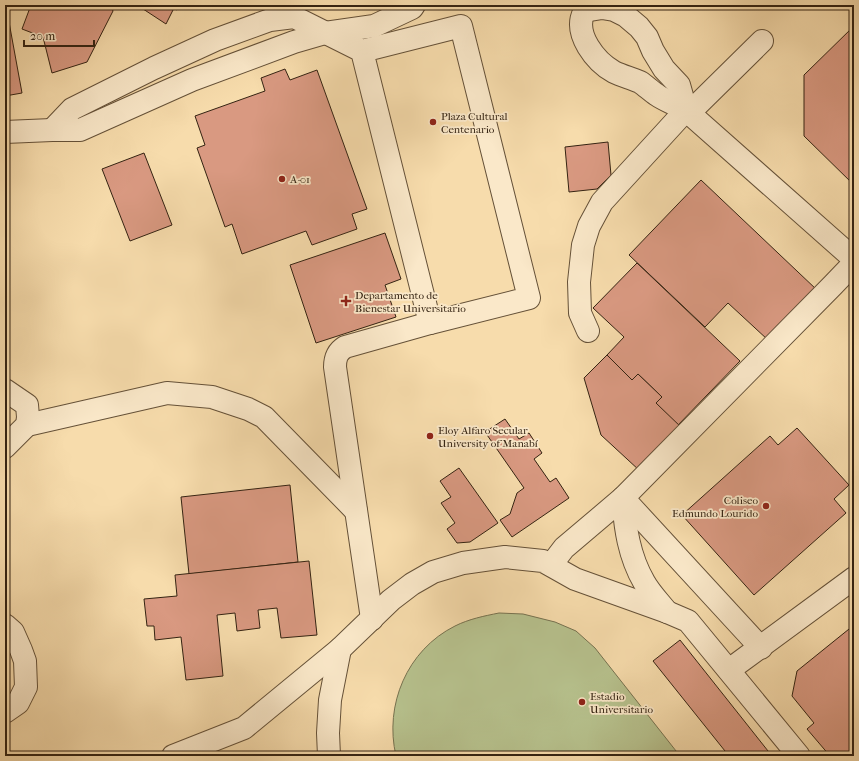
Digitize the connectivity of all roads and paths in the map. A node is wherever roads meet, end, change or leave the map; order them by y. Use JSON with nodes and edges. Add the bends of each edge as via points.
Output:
{"nodes":[{"id":1,"x":414,"y":5,"type":"edge"},
{"id":2,"x":584,"y":7,"type":"edge"},
{"id":3,"x":325,"y":33,"type":"junction"},
{"id":4,"x":762,"y":41,"type":"dead end"},
{"id":5,"x":362,"y":51,"type":"junction"},
{"id":6,"x":688,"y":111,"type":"junction"},
{"id":7,"x":52,"y":130,"type":"junction"},
{"id":8,"x":5,"y":132,"type":"edge"},
{"id":9,"x":854,"y":258,"type":"edge"},
{"id":10,"x":854,"y":263,"type":"edge"},
{"id":11,"x":430,"y":323,"type":"junction"},
{"id":12,"x":588,"y":331,"type":"dead end"},
{"id":13,"x":5,"y":390,"type":"edge"},
{"id":14,"x":27,"y":425,"type":"junction"},
{"id":15,"x":5,"y":447,"type":"edge"},
{"id":16,"x":623,"y":498,"type":"junction"},
{"id":17,"x":356,"y":511,"type":"junction"},
{"id":18,"x":551,"y":565,"type":"junction"},
{"id":19,"x":854,"y":578,"type":"edge"},
{"id":20,"x":667,"y":612,"type":"junction"},
{"id":21,"x":372,"y":619,"type":"junction"},
{"id":22,"x":5,"y":625,"type":"edge"},
{"id":23,"x":761,"y":648,"type":"junction"},
{"id":24,"x":340,"y":649,"type":"junction"},
{"id":25,"x":13,"y":652,"type":"edge"},
{"id":26,"x":729,"y":670,"type":"junction"},
{"id":27,"x":5,"y":712,"type":"edge"},
{"id":28,"x":173,"y":756,"type":"edge"},
{"id":29,"x":329,"y":756,"type":"edge"},
{"id":30,"x":799,"y":756,"type":"edge"}],
"edges":[{"from":1,"to":3,"type":"lane","via":[[374,26]]},
{"from":2,"to":6,"type":"lane","via":[[614,10],[639,27],[664,69],[679,85]]},
{"from":2,"to":6,"type":"lane","via":[[582,31],[593,55],[615,72],[641,83],[657,96]]},
{"from":3,"to":5,"type":"lane"},
{"from":3,"to":7,"type":"lane","via":[[192,80],[80,130]]},
{"from":3,"to":7,"type":"lane","via":[[294,17],[270,20],[215,40],[72,109]]},
{"from":4,"to":6,"type":"lane"},
{"from":5,"to":11,"type":"lane"},
{"from":5,"to":11,"type":"lane","via":[[460,26],[529,298]]},
{"from":6,"to":9,"type":"lane"},
{"from":6,"to":12,"type":"lane","via":[[602,202],[589,226],[583,245],[579,282],[580,313]]},
{"from":7,"to":8,"type":"lane"},
{"from":10,"to":16,"type":"lane"},
{"from":11,"to":17,"type":"lane","via":[[345,347],[340,350],[335,361]]},
{"from":13,"to":14,"type":"lane","via":[[27,405]]},
{"from":14,"to":15,"type":"lane"},
{"from":14,"to":17,"type":"lane","via":[[167,393],[212,397],[264,416]]},
{"from":16,"to":18,"type":"lane","via":[[564,548]]},
{"from":16,"to":20,"type":"lane","via":[[625,526],[632,558],[644,583]]},
{"from":16,"to":23,"type":"lane"},
{"from":17,"to":21,"type":"lane"},
{"from":18,"to":20,"type":"lane","via":[[575,579]]},
{"from":18,"to":21,"type":"lane","via":[[543,561],[505,557],[463,562],[433,572],[412,584]]},
{"from":19,"to":23,"type":"lane"},
{"from":20,"to":26,"type":"lane","via":[[688,621]]},
{"from":21,"to":24,"type":"lane"},
{"from":22,"to":25,"type":"lane","via":[[13,632]]},
{"from":23,"to":26,"type":"lane"},
{"from":24,"to":28,"type":"lane","via":[[244,728]]},
{"from":24,"to":29,"type":"lane","via":[[330,700]]},
{"from":25,"to":27,"type":"lane","via":[[24,661],[26,687],[18,703]]},
{"from":26,"to":30,"type":"lane"}]}
